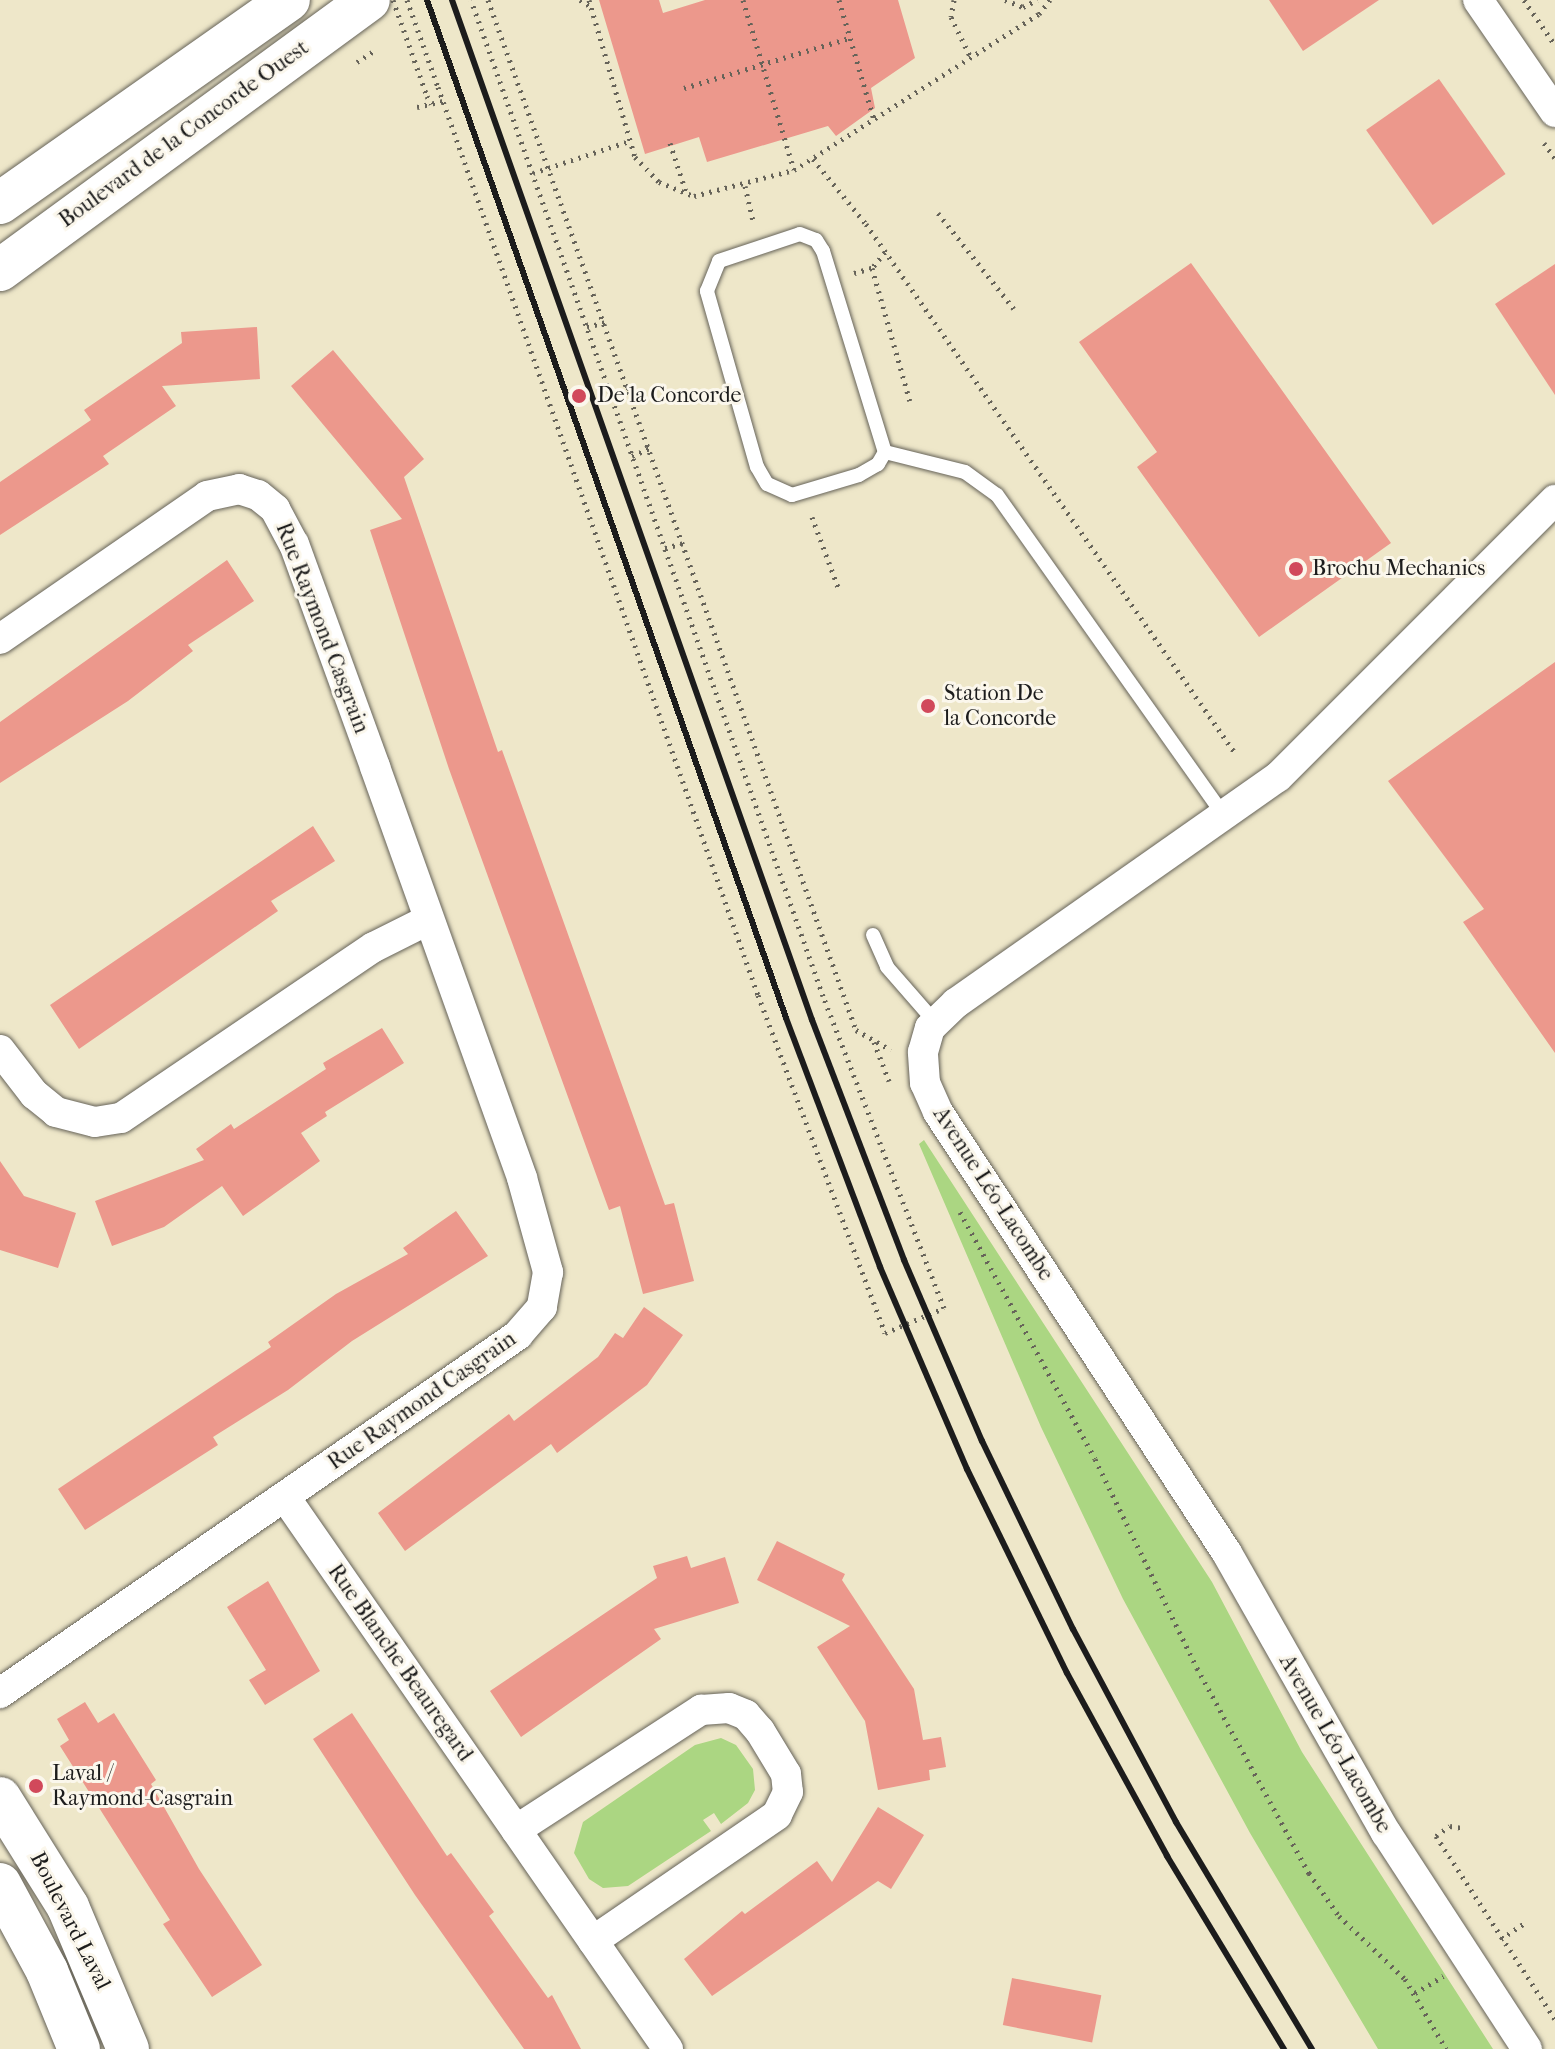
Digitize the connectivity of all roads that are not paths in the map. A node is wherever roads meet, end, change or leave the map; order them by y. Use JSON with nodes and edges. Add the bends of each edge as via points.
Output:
{"nodes":[{"id":1,"x":289,"y":0,"type":"edge"},
{"id":2,"x":369,"y":0,"type":"edge"},
{"id":3,"x":1478,"y":0,"type":"edge"},
{"id":4,"x":1555,"y":112,"type":"edge"},
{"id":5,"x":0,"y":203,"type":"edge"},
{"id":6,"x":0,"y":270,"type":"edge"},
{"id":7,"x":885,"y":452,"type":"junction"},
{"id":8,"x":1555,"y":500,"type":"edge"},
{"id":9,"x":0,"y":639,"type":"edge"},
{"id":10,"x":1225,"y":817,"type":"junction"},
{"id":11,"x":428,"y":920,"type":"junction"},
{"id":12,"x":873,"y":935,"type":"dead end"},
{"id":13,"x":935,"y":1022,"type":"junction"},
{"id":14,"x":0,"y":1050,"type":"edge"},
{"id":15,"x":285,"y":1497,"type":"junction"},
{"id":16,"x":0,"y":1693,"type":"edge"},
{"id":17,"x":0,"y":1798,"type":"edge"},
{"id":18,"x":516,"y":1830,"type":"junction"},
{"id":19,"x":0,"y":1884,"type":"edge"},
{"id":20,"x":593,"y":1941,"type":"junction"},
{"id":21,"x":79,"y":2049,"type":"edge"},
{"id":22,"x":128,"y":2049,"type":"edge"},
{"id":23,"x":668,"y":2049,"type":"edge"},
{"id":24,"x":1527,"y":2049,"type":"edge"}],
"edges":[{"from":1,"to":5,"type":"street"},
{"from":2,"to":6,"type":"street","name":"Boulevard de la Concorde Ouest"},
{"from":3,"to":4,"type":"street"},
{"from":7,"to":7,"type":"lane","via":[[816,240],[788,236],[719,261],[709,280],[709,306],[767,484],[783,493],[804,494],[870,469]]},
{"from":7,"to":10,"type":"lane","via":[[965,472],[997,495]]},
{"from":8,"to":10,"type":"street","via":[[1299,758]]},
{"from":9,"to":11,"type":"street","name":"Rue Raymond Casgrain","via":[[195,502],[227,489],[258,495],[275,509],[294,544]]},
{"from":10,"to":13,"type":"street"},
{"from":11,"to":14,"type":"street","via":[[374,947],[121,1118],[95,1122],[56,1112],[34,1094]]},
{"from":11,"to":15,"type":"street","name":"Rue Raymond Casgrain","via":[[540,1238],[547,1261],[545,1296],[518,1335]]},
{"from":12,"to":13,"type":"lane","via":[[887,967]]},
{"from":13,"to":24,"type":"street","name":"Avenue Léo-Lacombe","via":[[926,1036],[923,1060],[927,1091],[938,1112],[1227,1553],[1386,1833]]},
{"from":15,"to":16,"type":"street","name":"Rue Raymond Casgrain"},
{"from":15,"to":18,"type":"street","name":"Rue Blanche Beauregard"},
{"from":17,"to":22,"type":"street","name":"Boulevard Laval","via":[[68,1907]]},
{"from":18,"to":20,"type":"street","name":"Rue Blanche Beauregard"},
{"from":18,"to":20,"type":"street","via":[[701,1710],[738,1711],[760,1731],[786,1774],[788,1792],[777,1815]]},
{"from":19,"to":21,"type":"street","name":"Boulevard Laval","via":[[47,1971]]},
{"from":20,"to":23,"type":"street","name":"Rue Blanche Beauregard"}]}
